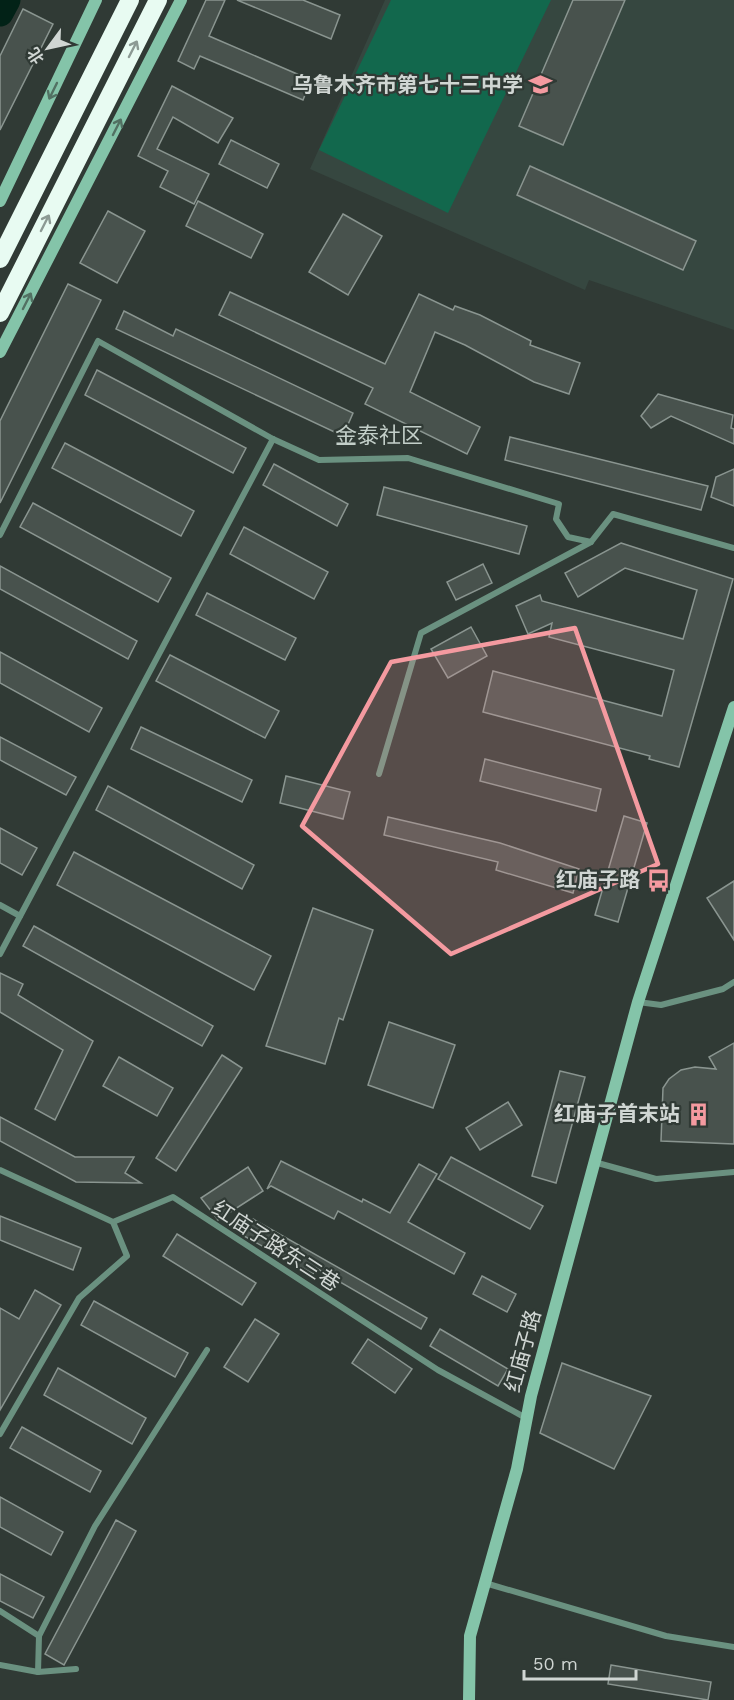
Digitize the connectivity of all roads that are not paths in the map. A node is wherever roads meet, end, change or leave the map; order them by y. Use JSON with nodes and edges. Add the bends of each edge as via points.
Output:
{"nodes":[{"id":1,"x":96,"y":0,"type":"edge"},
{"id":2,"x":130,"y":0,"type":"edge"},
{"id":3,"x":158,"y":0,"type":"edge"},
{"id":4,"x":181,"y":0,"type":"edge"},
{"id":5,"x":0,"y":201,"type":"edge"},
{"id":6,"x":0,"y":258,"type":"edge"},
{"id":7,"x":0,"y":313,"type":"edge"},
{"id":8,"x":0,"y":352,"type":"edge"},
{"id":9,"x":273,"y":439,"type":"junction"},
{"id":10,"x":0,"y":535,"type":"edge"},
{"id":11,"x":591,"y":542,"type":"junction"},
{"id":12,"x":734,"y":548,"type":"edge"},
{"id":13,"x":734,"y":707,"type":"edge"},
{"id":14,"x":379,"y":774,"type":"dead end"},
{"id":15,"x":0,"y":905,"type":"edge"},
{"id":16,"x":20,"y":916,"type":"junction"},
{"id":17,"x":0,"y":954,"type":"edge"},
{"id":18,"x":734,"y":982,"type":"edge"},
{"id":19,"x":638,"y":1002,"type":"junction"},
{"id":20,"x":594,"y":1162,"type":"junction"},
{"id":21,"x":0,"y":1170,"type":"edge"},
{"id":22,"x":734,"y":1172,"type":"edge"},
{"id":23,"x":113,"y":1222,"type":"junction"},
{"id":24,"x":207,"y":1350,"type":"dead end"},
{"id":25,"x":526,"y":1418,"type":"junction"},
{"id":26,"x":0,"y":1434,"type":"edge"},
{"id":27,"x":484,"y":1582,"type":"junction"},
{"id":28,"x":0,"y":1611,"type":"edge"},
{"id":29,"x":39,"y":1636,"type":"junction"},
{"id":30,"x":734,"y":1647,"type":"edge"},
{"id":31,"x":0,"y":1665,"type":"edge"},
{"id":32,"x":76,"y":1669,"type":"dead end"},
{"id":33,"x":38,"y":1672,"type":"junction"},
{"id":34,"x":469,"y":1700,"type":"edge"}],
"edges":[{"from":1,"to":5,"type":"street","one_way":true},
{"from":2,"to":6,"type":"highway"},
{"from":7,"to":3,"type":"highway","one_way":true},
{"from":8,"to":4,"type":"street","one_way":true},
{"from":9,"to":10,"type":"street","via":[[98,342]]},
{"from":9,"to":11,"type":"street","via":[[319,460],[408,458],[560,504],[556,519],[568,537]]},
{"from":9,"to":16,"type":"street"},
{"from":11,"to":12,"type":"street","via":[[613,514]]},
{"from":11,"to":14,"type":"street","via":[[421,633]]},
{"from":13,"to":19,"type":"street","name":"红庙子路"},
{"from":15,"to":16,"type":"street"},
{"from":16,"to":17,"type":"street"},
{"from":18,"to":19,"type":"street","via":[[723,989],[662,1005]]},
{"from":19,"to":20,"type":"street","name":"红庙子路"},
{"from":20,"to":22,"type":"street","via":[[656,1179]]},
{"from":20,"to":25,"type":"street","name":"红庙子路"},
{"from":21,"to":23,"type":"street"},
{"from":23,"to":25,"type":"street","name":"红庙子路东三巷","via":[[173,1197],[429,1364]]},
{"from":23,"to":26,"type":"street","via":[[127,1257],[79,1298]]},
{"from":24,"to":29,"type":"street","via":[[111,1499]]},
{"from":25,"to":27,"type":"street","name":"红庙子路","via":[[518,1469]]},
{"from":27,"to":30,"type":"street","via":[[666,1636]]},
{"from":27,"to":34,"type":"street","name":"红庙子路","via":[[470,1636]]},
{"from":28,"to":29,"type":"street"},
{"from":29,"to":33,"type":"street"},
{"from":31,"to":33,"type":"street"},
{"from":32,"to":33,"type":"street"}]}
